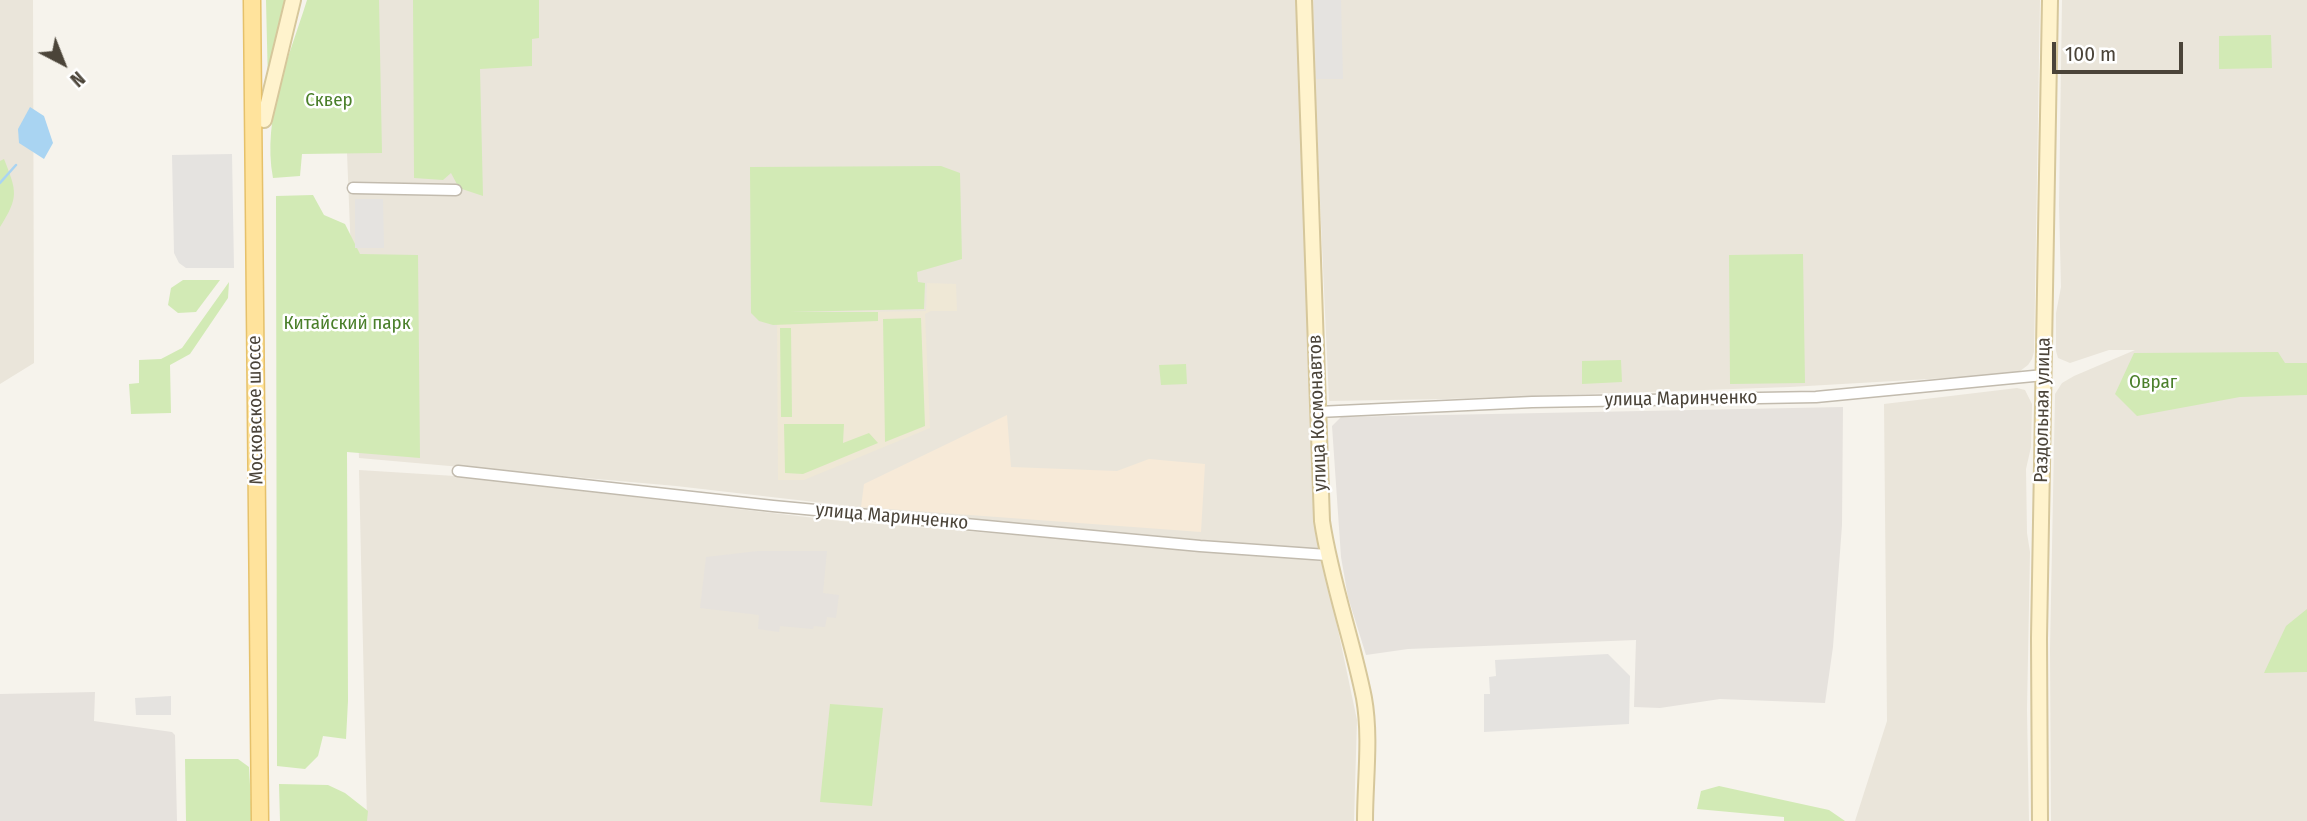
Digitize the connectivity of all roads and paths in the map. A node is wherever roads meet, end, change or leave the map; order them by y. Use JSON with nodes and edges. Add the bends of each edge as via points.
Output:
{"nodes":[{"id":1,"x":252,"y":0,"type":"edge"},
{"id":2,"x":262,"y":0,"type":"edge"},
{"id":3,"x":293,"y":0,"type":"edge"},
{"id":4,"x":1304,"y":0,"type":"edge"},
{"id":5,"x":2050,"y":0,"type":"edge"},
{"id":6,"x":264,"y":120,"type":"junction"},
{"id":7,"x":353,"y":188,"type":"dead end"},
{"id":8,"x":456,"y":190,"type":"dead end"},
{"id":9,"x":2044,"y":374,"type":"junction"},
{"id":10,"x":1318,"y":412,"type":"junction"},
{"id":11,"x":458,"y":471,"type":"dead end"},
{"id":12,"x":1327,"y":555,"type":"junction"},
{"id":13,"x":260,"y":821,"type":"edge"},
{"id":14,"x":268,"y":821,"type":"edge"},
{"id":15,"x":1365,"y":821,"type":"edge"},
{"id":16,"x":2039,"y":821,"type":"edge"}],
"edges":[{"from":1,"to":13,"type":"main road","name":"Московское шоссе"},
{"from":2,"to":6,"type":"main road","name":"Московское шоссе"},
{"from":3,"to":6,"type":"main road"},
{"from":4,"to":10,"type":"main road","name":"улица Космонавтов"},
{"from":5,"to":9,"type":"main road","name":"Раздольная улица"},
{"from":6,"to":14,"type":"main road","name":"Московское шоссе"},
{"from":7,"to":8,"type":"street"},
{"from":9,"to":10,"type":"street","name":"улица Маринченко","via":[[1816,397],[1532,402]]},
{"from":9,"to":16,"type":"main road","name":"Раздольная улица"},
{"from":10,"to":12,"type":"main road","name":"улица Космонавтов"},
{"from":11,"to":12,"type":"street","name":"улица Маринченко","via":[[773,506]]},
{"from":12,"to":15,"type":"main road","name":"улица Космонавтов","via":[[1364,700]]}]}
